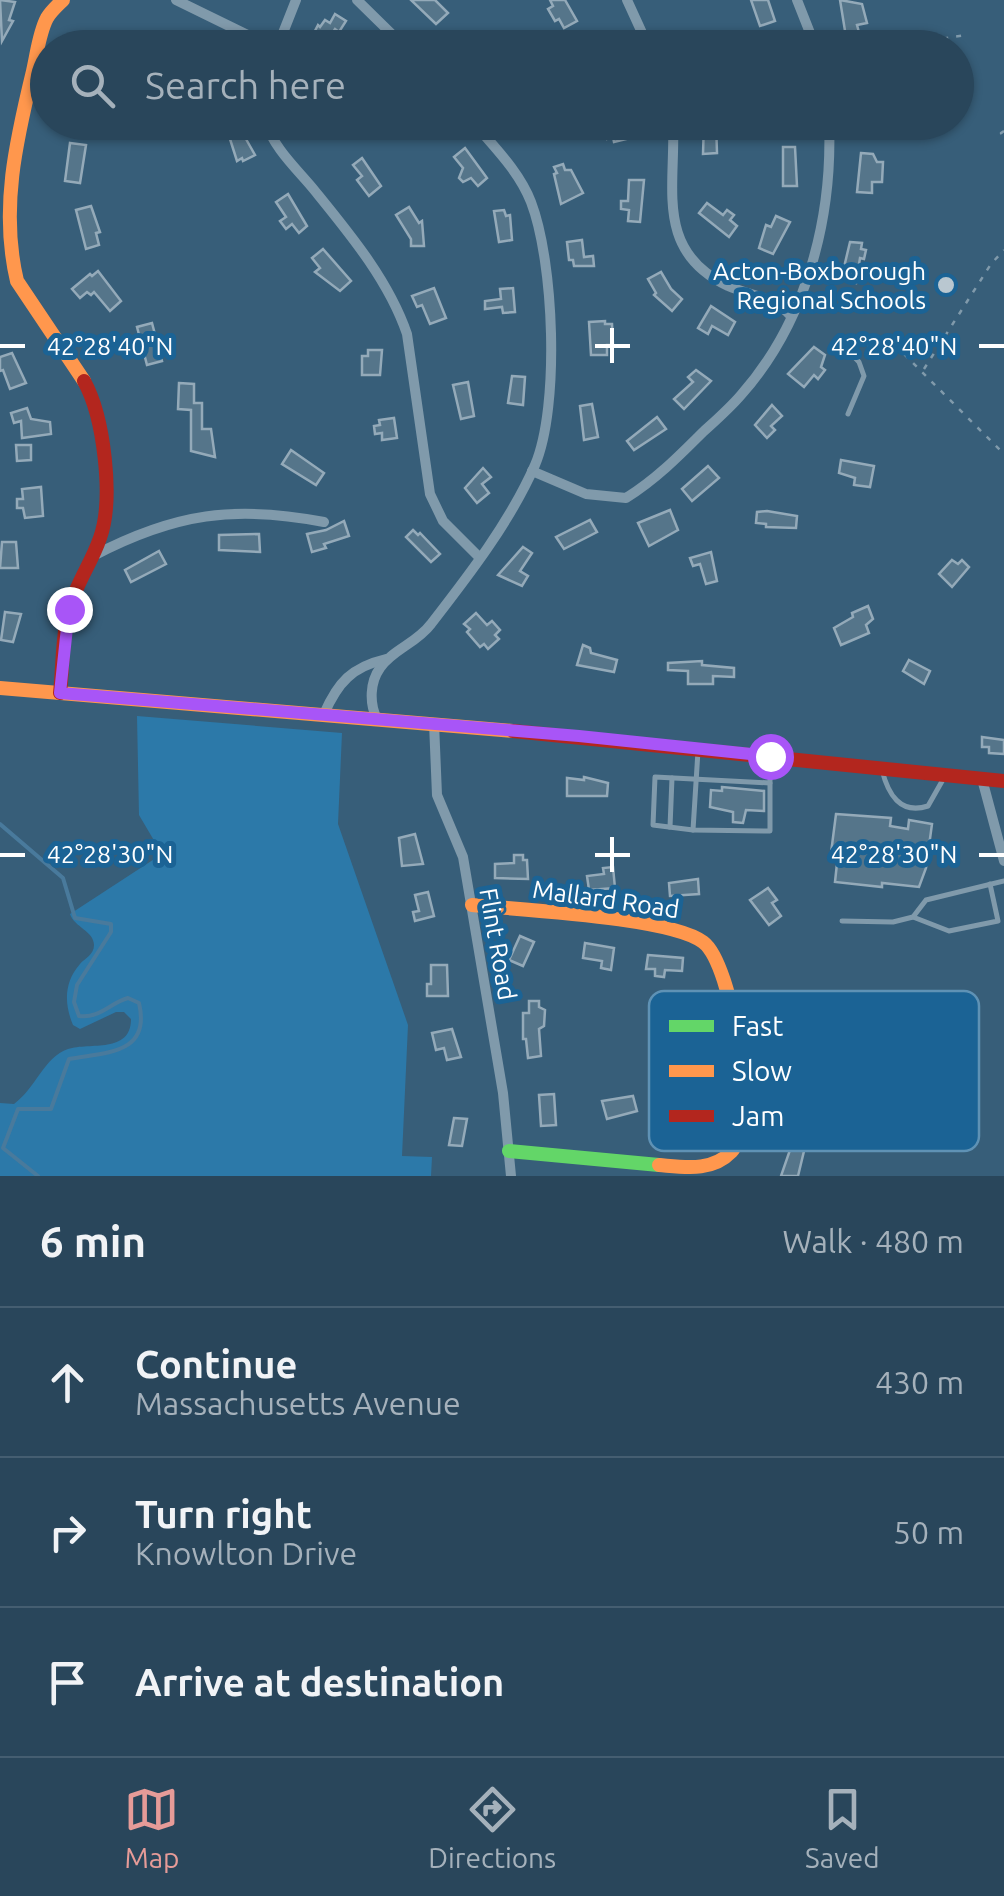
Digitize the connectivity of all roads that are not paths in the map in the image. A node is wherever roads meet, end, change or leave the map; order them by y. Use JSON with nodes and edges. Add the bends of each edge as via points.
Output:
{"nodes":[{"id":1,"x":63,"y":0,"type":"edge"},
{"id":2,"x":176,"y":0,"type":"edge"},
{"id":3,"x":296,"y":0,"type":"edge"},
{"id":4,"x":357,"y":0,"type":"edge"},
{"id":5,"x":626,"y":0,"type":"edge"},
{"id":6,"x":797,"y":0,"type":"edge"},
{"id":7,"x":45,"y":30,"type":"edge"},
{"id":8,"x":238,"y":30,"type":"edge"},
{"id":9,"x":283,"y":30,"type":"edge"},
{"id":10,"x":388,"y":30,"type":"edge"},
{"id":11,"x":640,"y":30,"type":"edge"},
{"id":12,"x":809,"y":30,"type":"edge"},
{"id":13,"x":30,"y":82,"type":"edge"},
{"id":14,"x":276,"y":140,"type":"edge"},
{"id":15,"x":488,"y":140,"type":"edge"},
{"id":16,"x":674,"y":140,"type":"edge"},
{"id":17,"x":828,"y":140,"type":"edge"},
{"id":18,"x":790,"y":315,"type":"junction"},
{"id":19,"x":841,"y":343,"type":"road end"},
{"id":20,"x":848,"y":414,"type":"dead end"},
{"id":21,"x":532,"y":471,"type":"junction"},
{"id":22,"x":324,"y":522,"type":"dead end"},
{"id":23,"x":92,"y":556,"type":"junction"},
{"id":24,"x":479,"y":557,"type":"junction"},
{"id":25,"x":387,"y":658,"type":"junction"},
{"id":26,"x":0,"y":688,"type":"edge"},
{"id":27,"x":60,"y":693,"type":"junction"},
{"id":28,"x":324,"y":714,"type":"junction"},
{"id":29,"x":377,"y":719,"type":"junction"},
{"id":30,"x":434,"y":724,"type":"junction"},
{"id":31,"x":698,"y":748,"type":"junction"},
{"id":32,"x":770,"y":756,"type":"junction"},
{"id":33,"x":881,"y":768,"type":"junction"},
{"id":34,"x":946,"y":775,"type":"junction"},
{"id":35,"x":672,"y":778,"type":"junction"},
{"id":36,"x":696,"y":779,"type":"junction"},
{"id":37,"x":982,"y":779,"type":"junction"},
{"id":38,"x":1004,"y":781,"type":"edge"},
{"id":39,"x":770,"y":783,"type":"junction"},
{"id":40,"x":670,"y":827,"type":"junction"},
{"id":41,"x":693,"y":830,"type":"junction"},
{"id":42,"x":1004,"y":861,"type":"edge"},
{"id":43,"x":1004,"y":880,"type":"edge"},
{"id":44,"x":990,"y":884,"type":"junction"},
{"id":45,"x":472,"y":906,"type":"junction"},
{"id":46,"x":913,"y":917,"type":"junction"},
{"id":47,"x":842,"y":921,"type":"dead end"},
{"id":48,"x":726,"y":991,"type":"edge"},
{"id":49,"x":509,"y":1151,"type":"junction"},
{"id":50,"x":731,"y":1151,"type":"edge"},
{"id":51,"x":511,"y":1176,"type":"edge"}],
"edges":[{"from":1,"to":7,"type":"street"},
{"from":2,"to":8,"type":"street"},
{"from":3,"to":9,"type":"street"},
{"from":4,"to":10,"type":"street"},
{"from":5,"to":11,"type":"street"},
{"from":6,"to":12,"type":"street"},
{"from":13,"to":23,"type":"street","via":[[8,190],[9,228],[17,280],[96,403],[106,492]]},
{"from":14,"to":24,"type":"street","via":[[356,242],[399,312],[430,494],[442,521]]},
{"from":15,"to":21,"type":"street","via":[[532,202],[540,236],[552,357],[546,428]]},
{"from":16,"to":18,"type":"street","via":[[670,198],[681,240],[712,277],[768,297]]},
{"from":17,"to":18,"type":"street","via":[[826,206]]},
{"from":18,"to":21,"type":"street","via":[[742,394],[626,498],[586,494]]},
{"from":19,"to":20,"type":"lane","via":[[864,376]]},
{"from":21,"to":24,"type":"street"},
{"from":22,"to":23,"type":"street","via":[[262,512],[206,514]]},
{"from":23,"to":27,"type":"street","via":[[69,609]]},
{"from":24,"to":25,"type":"street","via":[[430,626]]},
{"from":25,"to":28,"type":"street","via":[[343,678]]},
{"from":25,"to":29,"type":"street","via":[[376,672]]},
{"from":26,"to":27,"type":"street"},
{"from":27,"to":28,"type":"street"},
{"from":28,"to":29,"type":"street"},
{"from":29,"to":30,"type":"street"},
{"from":30,"to":31,"type":"street"},
{"from":30,"to":45,"type":"street","name":"Flint Road","via":[[437,795],[463,857]]},
{"from":31,"to":32,"type":"street"},
{"from":31,"to":36,"type":"lane"},
{"from":32,"to":33,"type":"street"},
{"from":32,"to":39,"type":"lane"},
{"from":33,"to":34,"type":"street"},
{"from":33,"to":34,"type":"lane","via":[[894,800],[913,809],[928,806]]},
{"from":34,"to":37,"type":"street"},
{"from":35,"to":36,"type":"lane"},
{"from":35,"to":40,"type":"lane"},
{"from":35,"to":40,"type":"lane","via":[[655,776],[653,825]]},
{"from":36,"to":39,"type":"lane"},
{"from":36,"to":41,"type":"lane"},
{"from":37,"to":38,"type":"street"},
{"from":37,"to":42,"type":"street"},
{"from":39,"to":41,"type":"lane","via":[[770,832]]},
{"from":40,"to":41,"type":"lane"},
{"from":43,"to":44,"type":"lane"},
{"from":44,"to":46,"type":"lane","via":[[926,900]]},
{"from":44,"to":46,"type":"lane","via":[[998,922],[949,931]]},
{"from":45,"to":48,"type":"street","name":"Mallard Road","via":[[680,930],[708,945]]},
{"from":45,"to":49,"type":"street","name":"Flint Road"},
{"from":46,"to":47,"type":"lane"},
{"from":49,"to":50,"type":"street","name":"Mallard Road","via":[[674,1166],[708,1166]]},
{"from":49,"to":51,"type":"street","name":"Flint Road"}]}
